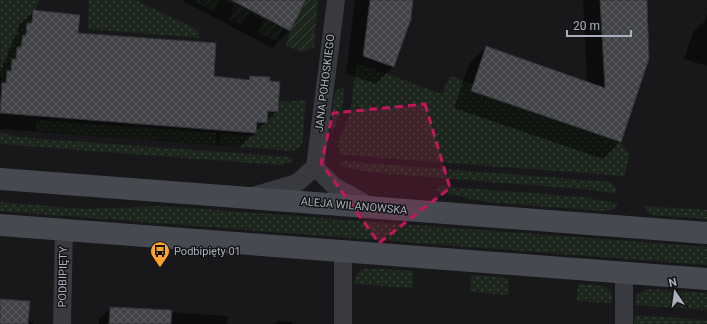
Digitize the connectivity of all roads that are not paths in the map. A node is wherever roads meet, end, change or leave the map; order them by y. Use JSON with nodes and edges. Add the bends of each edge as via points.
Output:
{"nodes":[{"id":1,"x":336,"y":0,"type":"edge"},
{"id":2,"x":315,"y":167,"type":"junction"},
{"id":3,"x":0,"y":179,"type":"edge"},
{"id":4,"x":247,"y":198,"type":"junction"},
{"id":5,"x":373,"y":207,"type":"junction"},
{"id":6,"x":0,"y":225,"type":"edge"},
{"id":7,"x":64,"y":230,"type":"junction"},
{"id":8,"x":707,"y":233,"type":"edge"},
{"id":9,"x":343,"y":251,"type":"junction"},
{"id":10,"x":624,"y":273,"type":"junction"},
{"id":11,"x":707,"y":279,"type":"edge"},
{"id":12,"x":62,"y":324,"type":"edge"},
{"id":13,"x":343,"y":324,"type":"edge"},
{"id":14,"x":624,"y":324,"type":"edge"}],
"edges":[{"from":1,"to":2,"type":"street","name":"JANA POHOSKIEGO"},
{"from":2,"to":4,"type":"street","via":[[297,183]]},
{"from":2,"to":5,"type":"street","via":[[334,186]]},
{"from":3,"to":4,"type":"main road","name":"ALEJA WILANOWSKA"},
{"from":4,"to":5,"type":"main road","name":"ALEJA WILANOWSKA"},
{"from":5,"to":8,"type":"main road","name":"ALEJA WILANOWSKA"},
{"from":6,"to":7,"type":"main road"},
{"from":7,"to":9,"type":"main road"},
{"from":7,"to":12,"type":"street","name":"PODBIPIĘTY"},
{"from":9,"to":10,"type":"main road"},
{"from":9,"to":13,"type":"street"},
{"from":10,"to":11,"type":"main road"},
{"from":10,"to":14,"type":"street"}]}
